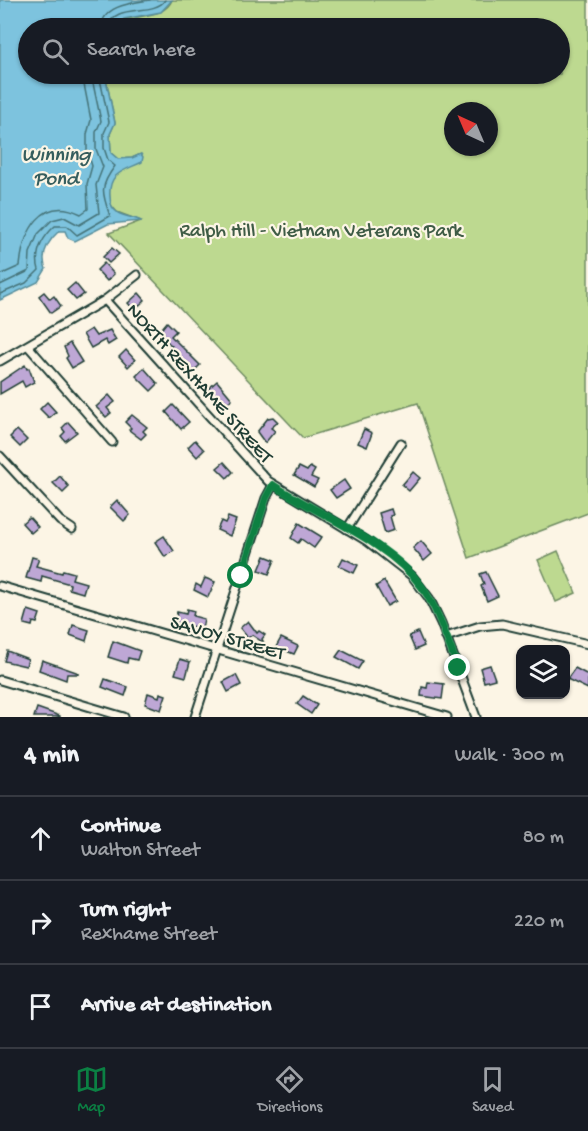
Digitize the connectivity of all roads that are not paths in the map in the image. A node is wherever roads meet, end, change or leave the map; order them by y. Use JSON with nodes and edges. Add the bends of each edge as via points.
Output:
{"nodes":[{"id":1,"x":136,"y":275,"type":"dead end"},
{"id":2,"x":105,"y":300,"type":"junction"},
{"id":3,"x":28,"y":346,"type":"junction"},
{"id":4,"x":0,"y":361,"type":"edge"},
{"id":5,"x":112,"y":442,"type":"dead end"},
{"id":6,"x":401,"y":443,"type":"dead end"},
{"id":7,"x":0,"y":456,"type":"edge"},
{"id":8,"x":273,"y":485,"type":"junction"},
{"id":9,"x":72,"y":529,"type":"dead end"},
{"id":10,"x":346,"y":529,"type":"junction"},
{"id":11,"x":0,"y":586,"type":"edge"},
{"id":12,"x":446,"y":637,"type":"junction"},
{"id":13,"x":588,"y":644,"type":"edge"},
{"id":14,"x":217,"y":649,"type":"junction"},
{"id":15,"x":0,"y":680,"type":"edge"},
{"id":16,"x":124,"y":717,"type":"edge"},
{"id":17,"x":195,"y":717,"type":"edge"},
{"id":18,"x":447,"y":717,"type":"edge"},
{"id":19,"x":476,"y":717,"type":"edge"}],
"edges":[{"from":1,"to":2,"type":"street"},
{"from":2,"to":3,"type":"street"},
{"from":2,"to":8,"type":"street","name":"NORTH REXHAME STREET"},
{"from":3,"to":4,"type":"street"},
{"from":3,"to":5,"type":"street"},
{"from":6,"to":10,"type":"street"},
{"from":7,"to":9,"type":"street"},
{"from":8,"to":10,"type":"street","name":"NORTH REXHAME STREET"},
{"from":8,"to":14,"type":"street"},
{"from":10,"to":12,"type":"street","name":"NORTH REXHAME STREET","via":[[412,576],[429,598]]},
{"from":11,"to":14,"type":"street","name":"SAVOY STREET"},
{"from":12,"to":13,"type":"street","via":[[480,626],[502,624]]},
{"from":12,"to":19,"type":"street","name":"NORTH REXHAME STREET"},
{"from":14,"to":17,"type":"street"},
{"from":14,"to":18,"type":"street","name":"SAVOY STREET"},
{"from":15,"to":16,"type":"street"}]}
